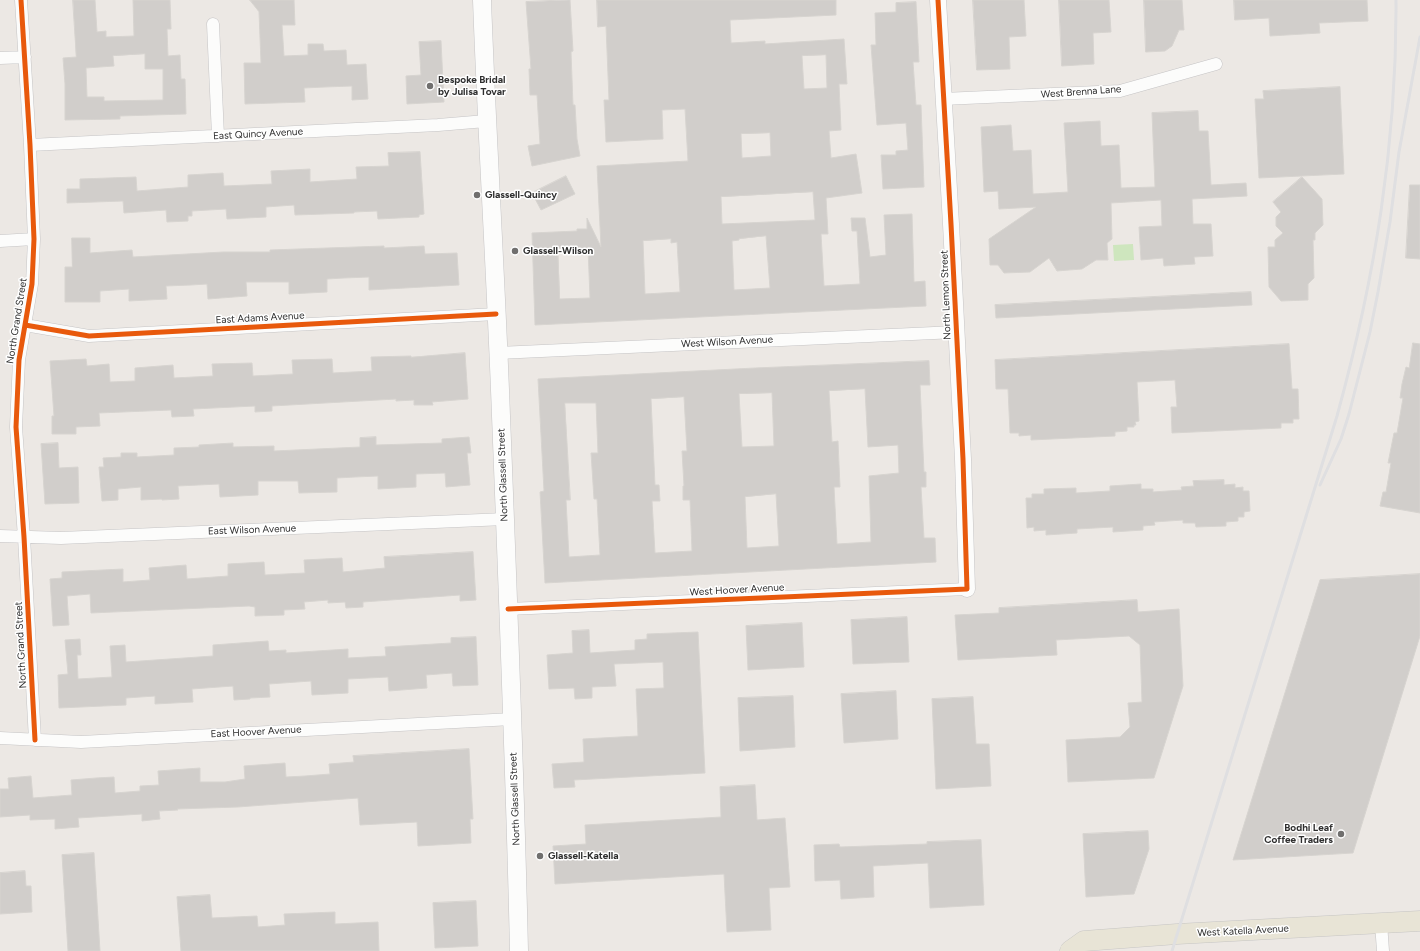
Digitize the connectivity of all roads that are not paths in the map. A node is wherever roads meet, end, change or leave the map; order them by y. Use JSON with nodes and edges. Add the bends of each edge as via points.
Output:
{"nodes":[{"id":1,"x":21,"y":0,"type":"edge"},
{"id":2,"x":482,"y":0,"type":"edge"},
{"id":3,"x":938,"y":0,"type":"edge"},
{"id":4,"x":213,"y":24,"type":"dead end"},
{"id":5,"x":25,"y":57,"type":"junction"},
{"id":6,"x":0,"y":58,"type":"edge"},
{"id":7,"x":1216,"y":64,"type":"dead end"},
{"id":8,"x":943,"y":99,"type":"junction"},
{"id":9,"x":486,"y":121,"type":"junction"},
{"id":10,"x":218,"y":136,"type":"junction"},
{"id":11,"x":30,"y":145,"type":"junction"},
{"id":12,"x":34,"y":239,"type":"junction"},
{"id":13,"x":0,"y":241,"type":"edge"},
{"id":14,"x":496,"y":314,"type":"junction"},
{"id":15,"x":25,"y":325,"type":"junction"},
{"id":16,"x":956,"y":332,"type":"junction"},
{"id":17,"x":498,"y":353,"type":"junction"},
{"id":18,"x":505,"y":520,"type":"junction"},
{"id":19,"x":0,"y":536,"type":"edge"},
{"id":20,"x":24,"y":537,"type":"junction"},
{"id":21,"x":966,"y":589,"type":"joint"},
{"id":22,"x":508,"y":608,"type":"junction"},
{"id":23,"x":512,"y":719,"type":"junction"},
{"id":24,"x":0,"y":738,"type":"edge"},
{"id":25,"x":35,"y":740,"type":"junction"},
{"id":26,"x":1420,"y":921,"type":"edge"},
{"id":27,"x":1381,"y":923,"type":"junction"},
{"id":28,"x":519,"y":951,"type":"edge"},
{"id":29,"x":1070,"y":951,"type":"edge"},
{"id":30,"x":1383,"y":951,"type":"edge"}],
"edges":[{"from":1,"to":5,"type":"street","name":"North Grand Street"},
{"from":2,"to":9,"type":"main road","name":"North Glassell Street"},
{"from":3,"to":8,"type":"street","name":"North Lemon Street"},
{"from":4,"to":10,"type":"street"},
{"from":5,"to":6,"type":"street"},
{"from":5,"to":11,"type":"street","name":"North Grand Street"},
{"from":7,"to":8,"type":"street","name":"West Brenna Lane","via":[[1120,91]]},
{"from":8,"to":16,"type":"street","name":"North Lemon Street"},
{"from":9,"to":10,"type":"street","name":"East Quincy Avenue"},
{"from":9,"to":14,"type":"main road","name":"North Glassell Street"},
{"from":10,"to":11,"type":"street","name":"East Quincy Avenue"},
{"from":11,"to":12,"type":"street","name":"North Grand Street"},
{"from":12,"to":13,"type":"street"},
{"from":12,"to":15,"type":"street","name":"North Grand Street","via":[[32,284]]},
{"from":14,"to":15,"type":"street","name":"East Adams Avenue","via":[[89,336]]},
{"from":14,"to":17,"type":"main road","name":"North Glassell Street"},
{"from":15,"to":20,"type":"street","name":"North Grand Street","via":[[19,360],[16,427]]},
{"from":16,"to":17,"type":"street","name":"West Wilson Avenue"},
{"from":16,"to":21,"type":"street","name":"North Lemon Street"},
{"from":17,"to":18,"type":"main road","name":"North Glassell Street"},
{"from":18,"to":20,"type":"street","name":"East Wilson Avenue","via":[[62,538]]},
{"from":18,"to":22,"type":"main road","name":"North Glassell Street"},
{"from":19,"to":20,"type":"street","name":"East Wilson Avenue"},
{"from":20,"to":25,"type":"street","name":"North Grand Street"},
{"from":21,"to":22,"type":"street","name":"West Hoover Avenue"},
{"from":22,"to":23,"type":"main road","name":"North Glassell Street"},
{"from":23,"to":25,"type":"street","name":"East Hoover Avenue","via":[[81,742]]},
{"from":23,"to":28,"type":"main road","name":"North Glassell Street"},
{"from":24,"to":25,"type":"street","name":"East Hoover Avenue"},
{"from":26,"to":27,"type":"main road","name":"West Katella Avenue"},
{"from":27,"to":29,"type":"main road","name":"West Katella Avenue","via":[[1084,941]]},
{"from":27,"to":30,"type":"street"}]}
